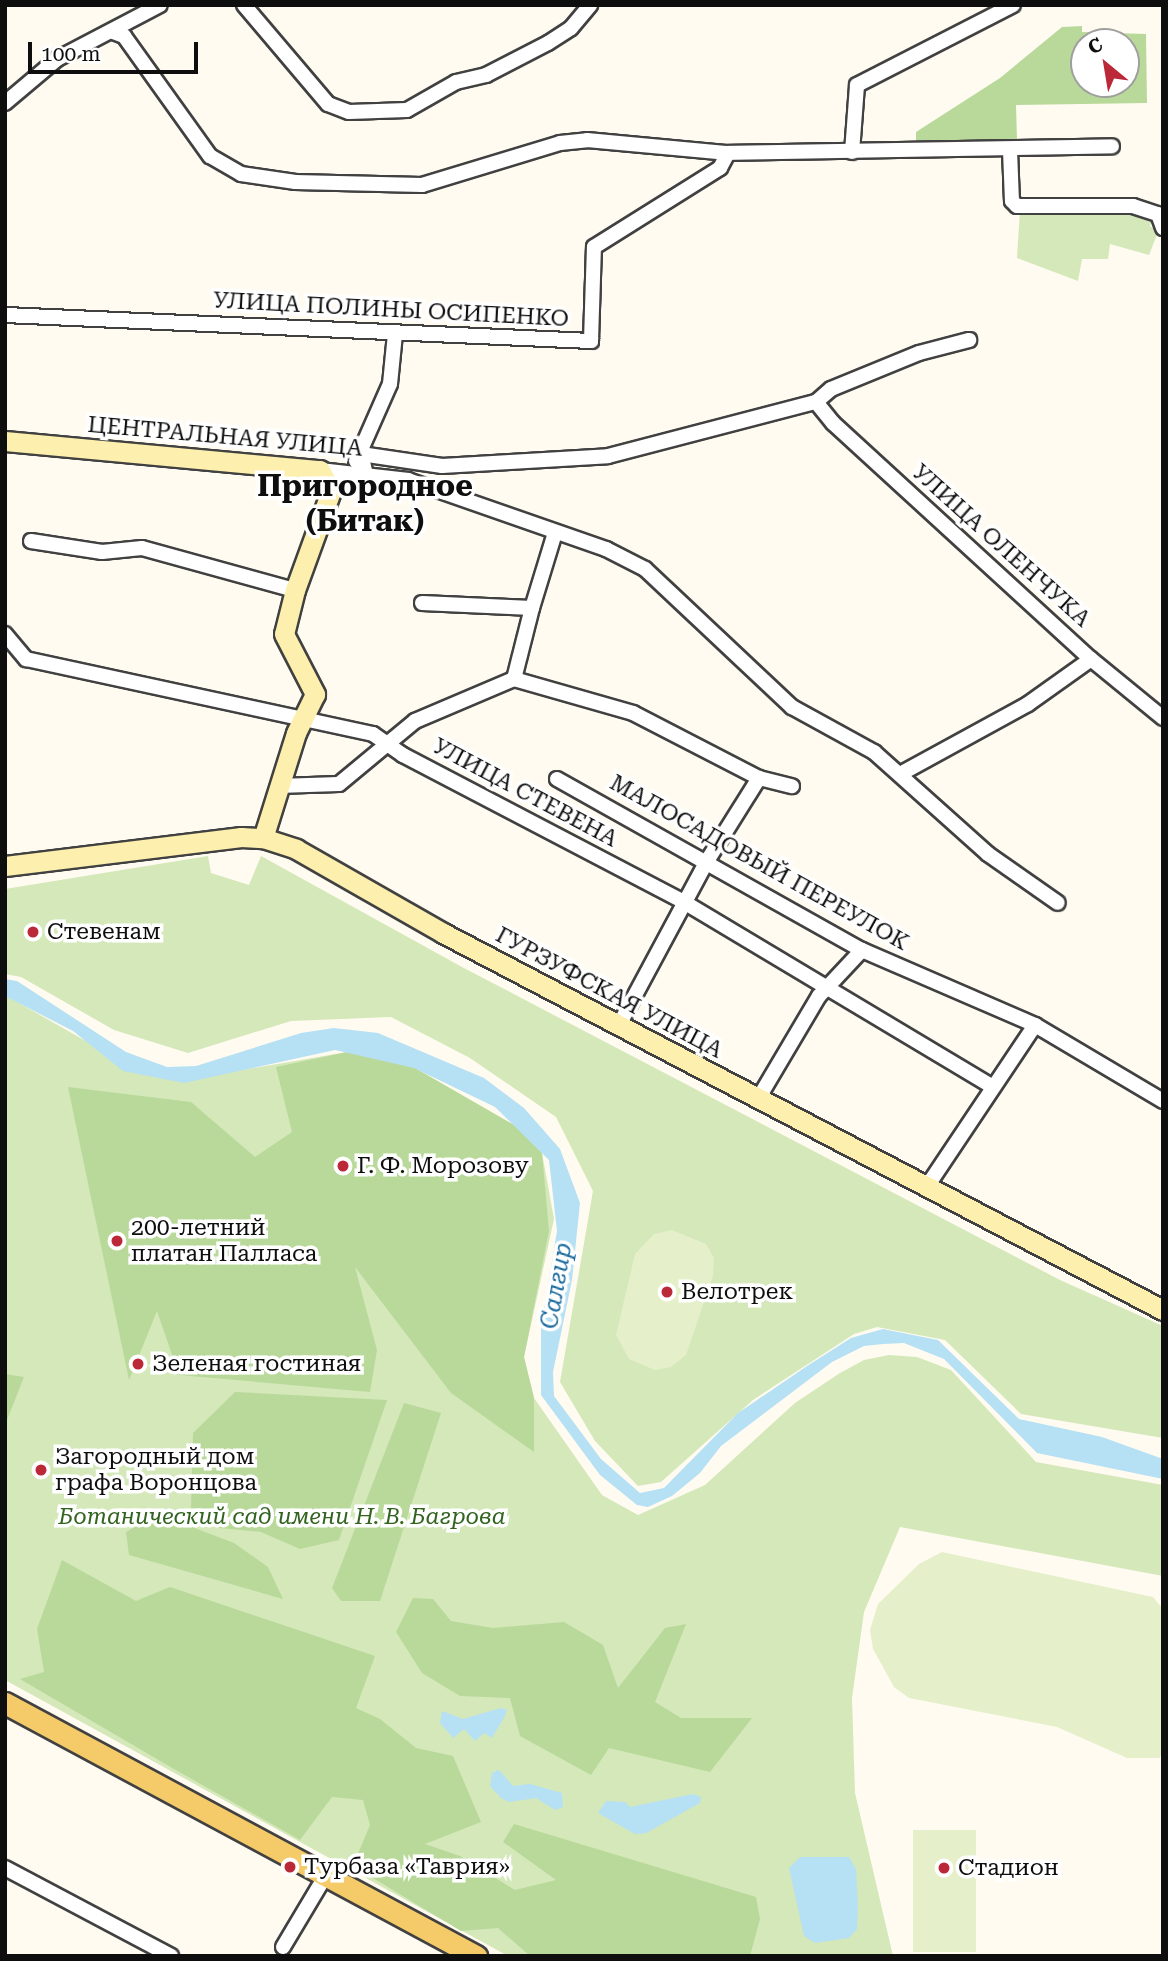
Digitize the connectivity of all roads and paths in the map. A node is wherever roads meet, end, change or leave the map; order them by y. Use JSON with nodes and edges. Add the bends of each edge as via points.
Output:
{"nodes":[{"id":1,"x":160,"y":5,"type":"edge"},
{"id":2,"x":244,"y":5,"type":"edge"},
{"id":3,"x":590,"y":5,"type":"edge"},
{"id":4,"x":1013,"y":5,"type":"edge"},
{"id":5,"x":113,"y":32,"type":"junction"},
{"id":6,"x":5,"y":103,"type":"edge"},
{"id":7,"x":1112,"y":146,"type":"dead end"},
{"id":8,"x":1010,"y":150,"type":"junction"},
{"id":9,"x":852,"y":152,"type":"junction"},
{"id":10,"x":728,"y":153,"type":"junction"},
{"id":11,"x":1163,"y":228,"type":"edge"},
{"id":12,"x":5,"y":315,"type":"edge"},
{"id":13,"x":396,"y":334,"type":"junction"},
{"id":14,"x":969,"y":340,"type":"dead end"},
{"id":15,"x":816,"y":402,"type":"junction"},
{"id":16,"x":5,"y":441,"type":"edge"},
{"id":17,"x":361,"y":454,"type":"junction"},
{"id":18,"x":320,"y":470,"type":"junction"},
{"id":19,"x":346,"y":472,"type":"junction"},
{"id":20,"x":366,"y":475,"type":"junction"},
{"id":21,"x":331,"y":491,"type":"junction"},
{"id":22,"x":555,"y":533,"type":"junction"},
{"id":23,"x":31,"y":541,"type":"dead end"},
{"id":24,"x":295,"y":590,"type":"junction"},
{"id":25,"x":422,"y":603,"type":"dead end"},
{"id":26,"x":531,"y":608,"type":"junction"},
{"id":27,"x":5,"y":634,"type":"edge"},
{"id":28,"x":1091,"y":659,"type":"junction"},
{"id":29,"x":514,"y":679,"type":"junction"},
{"id":30,"x":1163,"y":718,"type":"edge"},
{"id":31,"x":303,"y":720,"type":"junction"},
{"id":32,"x":388,"y":744,"type":"junction"},
{"id":33,"x":902,"y":773,"type":"junction"},
{"id":34,"x":759,"y":778,"type":"junction"},
{"id":35,"x":557,"y":779,"type":"dead end"},
{"id":36,"x":278,"y":786,"type":"junction"},
{"id":37,"x":792,"y":786,"type":"dead end"},
{"id":38,"x":263,"y":838,"type":"junction"},
{"id":39,"x":707,"y":861,"type":"junction"},
{"id":40,"x":5,"y":866,"type":"edge"},
{"id":41,"x":684,"y":902,"type":"junction"},
{"id":42,"x":1058,"y":903,"type":"dead end"},
{"id":43,"x":862,"y":950,"type":"junction"},
{"id":44,"x":828,"y":985,"type":"junction"},
{"id":45,"x":619,"y":1025,"type":"junction"},
{"id":46,"x":1035,"y":1025,"type":"junction"},
{"id":47,"x":992,"y":1086,"type":"junction"},
{"id":48,"x":758,"y":1099,"type":"junction"},
{"id":49,"x":1163,"y":1101,"type":"edge"},
{"id":50,"x":926,"y":1188,"type":"junction"},
{"id":51,"x":1163,"y":1310,"type":"edge"},
{"id":52,"x":5,"y":1703,"type":"edge"},
{"id":53,"x":5,"y":1868,"type":"edge"},
{"id":54,"x":326,"y":1875,"type":"junction"},
{"id":55,"x":284,"y":1947,"type":"dead end"},
{"id":56,"x":171,"y":1956,"type":"edge"},
{"id":57,"x":476,"y":1956,"type":"edge"}],
"edges":[{"from":1,"to":5,"type":"street"},
{"from":2,"to":3,"type":"street","via":[[328,104],[349,112],[407,110],[456,82],[486,75],[548,43]]},
{"from":4,"to":9,"type":"street","via":[[857,85]]},
{"from":5,"to":6,"type":"street","via":[[57,60]]},
{"from":5,"to":10,"type":"street","via":[[124,36],[210,156],[241,174],[295,182],[422,185],[560,142],[587,140]]},
{"from":7,"to":8,"type":"street","via":[[1020,146]]},
{"from":8,"to":9,"type":"street","via":[[1002,145]]},
{"from":8,"to":11,"type":"street","via":[[1012,201],[1017,206],[1133,206],[1158,214]]},
{"from":9,"to":10,"type":"street"},
{"from":10,"to":13,"type":"street","name":"УЛИЦА ПОЛИНЫ ОСИПЕНКО","via":[[720,168],[594,247],[591,341]]},
{"from":12,"to":13,"type":"street","name":"УЛИЦА ПОЛИНЫ ОСИПЕНКО"},
{"from":13,"to":17,"type":"street","via":[[390,384]]},
{"from":14,"to":15,"type":"street","via":[[919,353],[831,389]]},
{"from":15,"to":17,"type":"street","via":[[608,456],[443,466]]},
{"from":15,"to":28,"type":"street","name":"УЛИЦА ОЛЕНЧУКА","via":[[832,423]]},
{"from":16,"to":18,"type":"main road","name":"ЦЕНТРАЛЬНАЯ УЛИЦА"},
{"from":17,"to":19,"type":"street"},
{"from":17,"to":20,"type":"street"},
{"from":18,"to":19,"type":"street","name":"ЦЕНТРАЛЬНАЯ УЛИЦА"},
{"from":18,"to":21,"type":"main road"},
{"from":19,"to":20,"type":"street","name":"ЦЕНТРАЛЬНАЯ УЛИЦА"},
{"from":19,"to":21,"type":"street"},
{"from":20,"to":22,"type":"street","name":"ЦЕНТРАЛЬНАЯ УЛИЦА","via":[[408,480]]},
{"from":21,"to":24,"type":"main road"},
{"from":22,"to":26,"type":"street"},
{"from":22,"to":33,"type":"street","name":"ЦЕНТРАЛЬНАЯ УЛИЦА","via":[[606,548],[645,569],[792,707],[874,752]]},
{"from":23,"to":24,"type":"street","via":[[102,552],[142,548]]},
{"from":24,"to":31,"type":"main road","via":[[284,634],[316,694]]},
{"from":25,"to":26,"type":"street"},
{"from":26,"to":29,"type":"street"},
{"from":27,"to":31,"type":"street","name":"УЛИЦА СТЕВЕНА","via":[[26,659]]},
{"from":28,"to":30,"type":"street","name":"УЛИЦА ОЛЕНЧУКА"},
{"from":28,"to":33,"type":"street","via":[[1028,704]]},
{"from":29,"to":32,"type":"street","via":[[415,721]]},
{"from":29,"to":34,"type":"street","via":[[633,713]]},
{"from":31,"to":32,"type":"street","name":"УЛИЦА СТЕВЕНА","via":[[373,734]]},
{"from":31,"to":36,"type":"main road"},
{"from":32,"to":36,"type":"street","via":[[339,785]]},
{"from":32,"to":41,"type":"street","name":"УЛИЦА СТЕВЕНА"},
{"from":33,"to":42,"type":"street","name":"ЦЕНТРАЛЬНАЯ УЛИЦА","via":[[950,822]]},
{"from":34,"to":37,"type":"street"},
{"from":34,"to":39,"type":"street"},
{"from":35,"to":39,"type":"street","name":"МАЛОСАДОВЫЙ ПЕРЕУЛОК"},
{"from":36,"to":38,"type":"main road"},
{"from":38,"to":40,"type":"main road","name":"ГУРЗУФСКАЯ УЛИЦА","via":[[195,841]]},
{"from":38,"to":45,"type":"main road","name":"ГУРЗУФСКАЯ УЛИЦА","via":[[296,849]]},
{"from":39,"to":41,"type":"street"},
{"from":39,"to":43,"type":"street","name":"МАЛОСАДОВЫЙ ПЕРЕУЛОК"},
{"from":41,"to":44,"type":"street","name":"УЛИЦА СТЕВЕНА"},
{"from":41,"to":45,"type":"street"},
{"from":43,"to":44,"type":"street"},
{"from":43,"to":46,"type":"street","name":"МАЛОСАДОВЫЙ ПЕРЕУЛОК"},
{"from":44,"to":47,"type":"street","name":"УЛИЦА СТЕВЕНА"},
{"from":44,"to":48,"type":"street"},
{"from":45,"to":48,"type":"main road","name":"ГУРЗУФСКАЯ УЛИЦА"},
{"from":46,"to":47,"type":"street"},
{"from":46,"to":49,"type":"street","name":"МАЛОСАДОВЫЙ ПЕРЕУЛОК"},
{"from":47,"to":50,"type":"street"},
{"from":48,"to":50,"type":"main road","name":"ГУРЗУФСКАЯ УЛИЦА"},
{"from":50,"to":51,"type":"main road","name":"ГУРЗУФСКАЯ УЛИЦА"},
{"from":52,"to":54,"type":"main road"},
{"from":53,"to":56,"type":"street"},
{"from":54,"to":55,"type":"street"},
{"from":54,"to":57,"type":"main road"}]}
